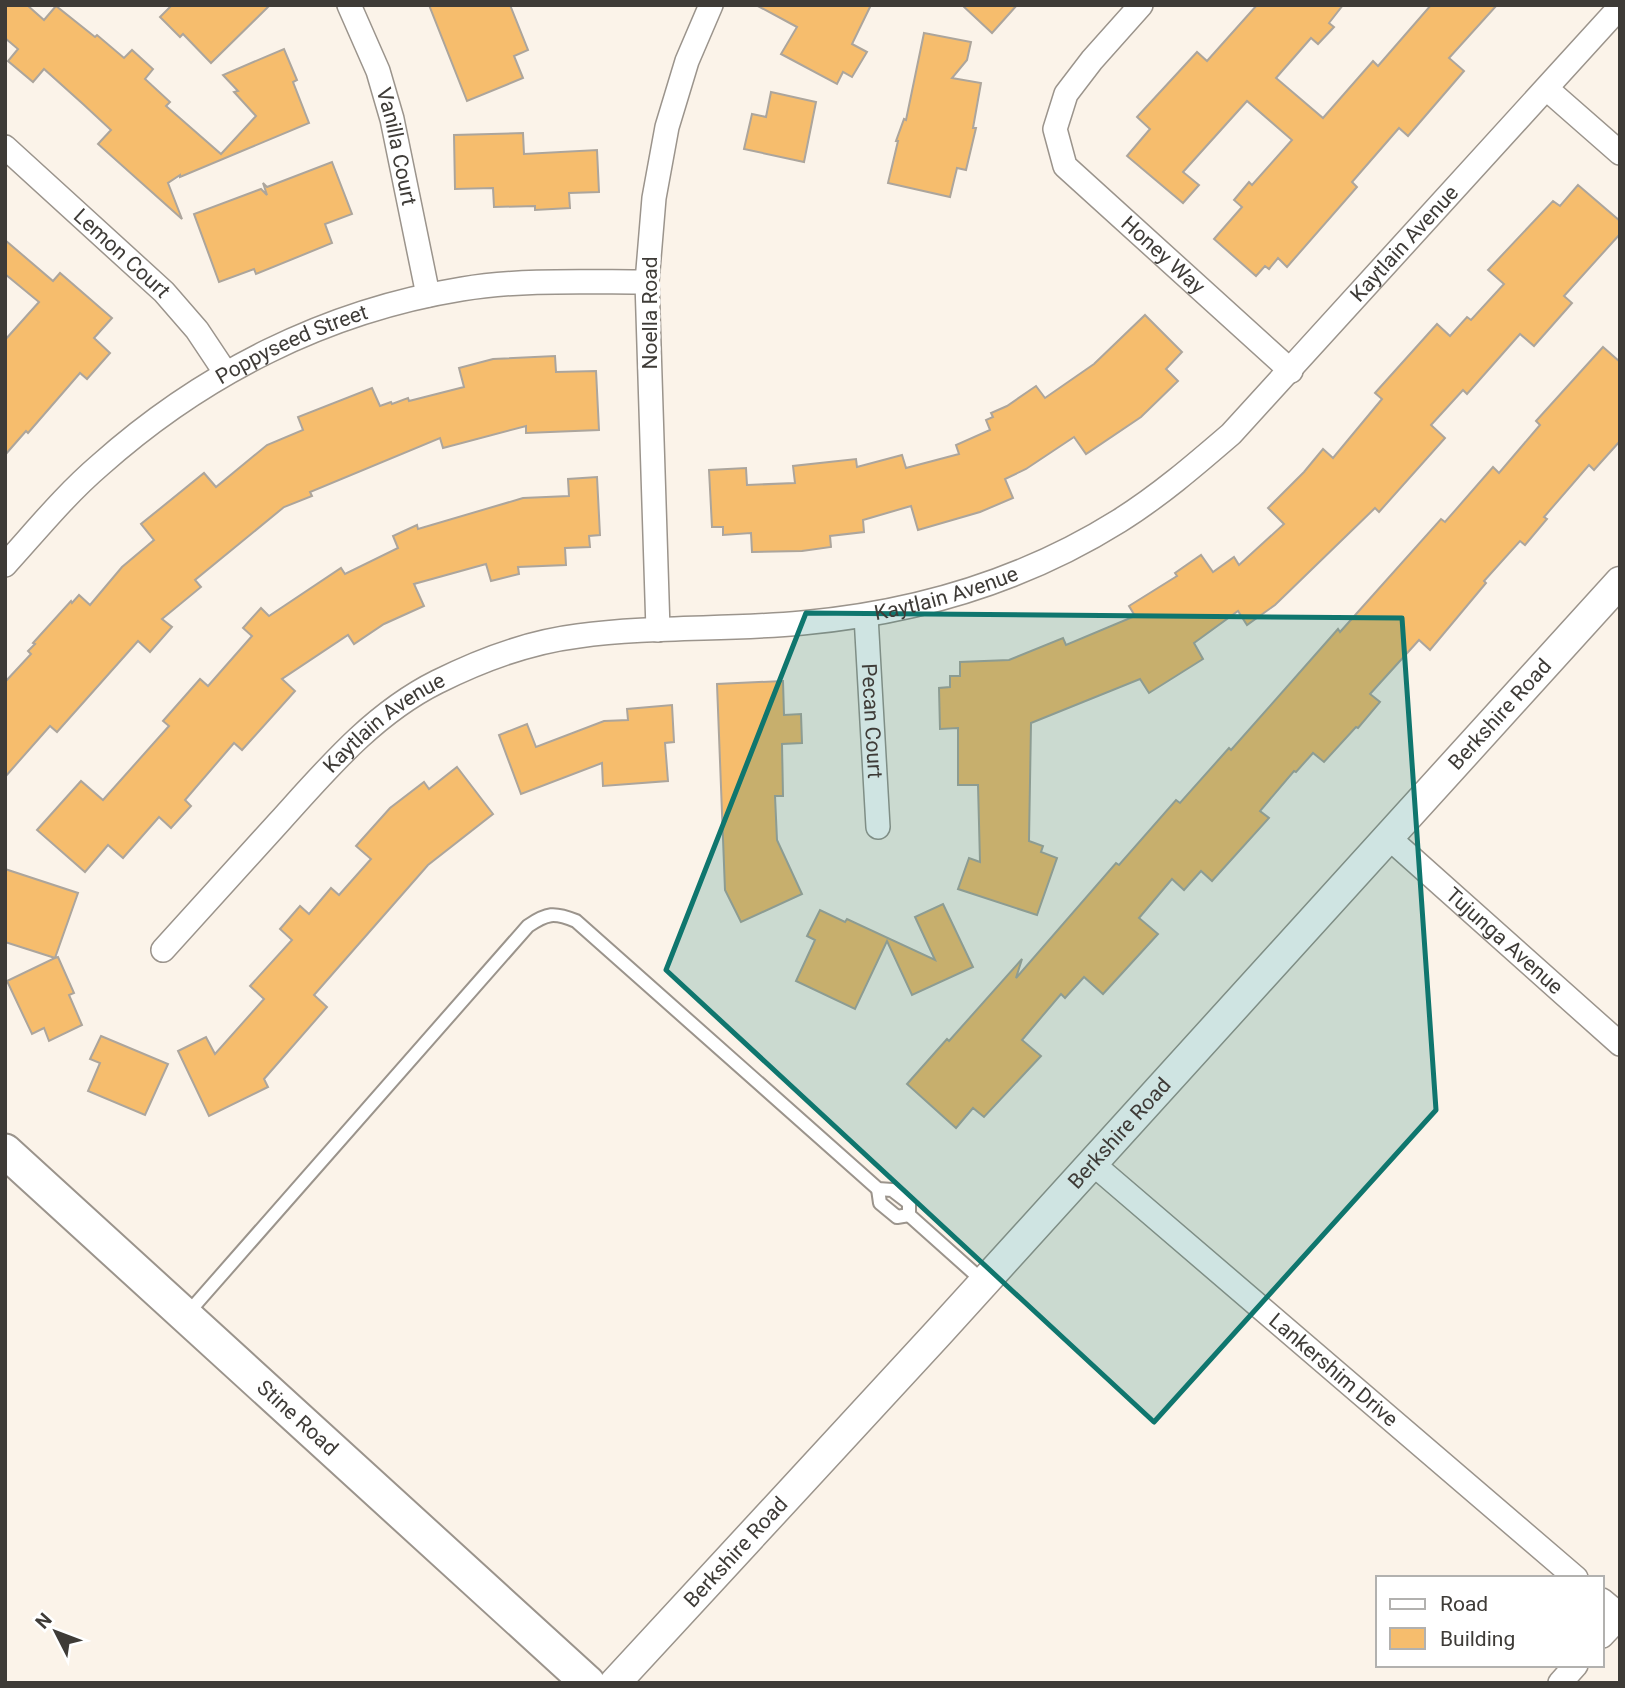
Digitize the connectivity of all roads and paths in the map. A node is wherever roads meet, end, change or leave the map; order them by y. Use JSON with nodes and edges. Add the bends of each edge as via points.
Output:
{"nodes":[{"id":1,"x":349,"y":5,"type":"edge"},
{"id":2,"x":711,"y":5,"type":"edge"},
{"id":3,"x":1141,"y":5,"type":"edge"},
{"id":4,"x":1620,"y":7,"type":"edge"},
{"id":5,"x":1547,"y":89,"type":"junction"},
{"id":6,"x":5,"y":147,"type":"edge"},
{"id":7,"x":1620,"y":153,"type":"edge"},
{"id":8,"x":647,"y":282,"type":"junction"},
{"id":9,"x":428,"y":295,"type":"junction"},
{"id":10,"x":1291,"y":371,"type":"junction"},
{"id":11,"x":225,"y":372,"type":"junction"},
{"id":12,"x":5,"y":565,"type":"edge"},
{"id":13,"x":1620,"y":582,"type":"edge"},
{"id":14,"x":866,"y":616,"type":"junction"},
{"id":15,"x":658,"y":630,"type":"junction"},
{"id":16,"x":877,"y":827,"type":"dead end"},
{"id":17,"x":1388,"y":837,"type":"junction"},
{"id":18,"x":163,"y":950,"type":"dead end"},
{"id":19,"x":1620,"y":1044,"type":"edge"},
{"id":20,"x":5,"y":1151,"type":"edge"},
{"id":21,"x":1092,"y":1163,"type":"junction"},
{"id":22,"x":984,"y":1282,"type":"junction"},
{"id":23,"x":187,"y":1314,"type":"junction"},
{"id":24,"x":1574,"y":1576,"type":"edge"},
{"id":25,"x":1604,"y":1602,"type":"edge"},
{"id":26,"x":1620,"y":1616,"type":"edge"},
{"id":27,"x":1604,"y":1634,"type":"edge"},
{"id":28,"x":1574,"y":1667,"type":"edge"},
{"id":29,"x":588,"y":1683,"type":"edge"},
{"id":30,"x":615,"y":1683,"type":"edge"},
{"id":31,"x":1560,"y":1683,"type":"edge"}],
"edges":[{"from":1,"to":9,"type":"street","name":"Vanilla Court","via":[[378,71],[392,119]]},
{"from":2,"to":8,"type":"street","name":"Noella Road","via":[[687,61],[667,127],[653,198]]},
{"from":3,"to":10,"type":"street","name":"Honey Way","via":[[1066,94],[1055,129],[1065,166]]},
{"from":4,"to":5,"type":"street","name":"Kaytlain Avenue"},
{"from":5,"to":7,"type":"street"},
{"from":5,"to":10,"type":"street","name":"Kaytlain Avenue"},
{"from":6,"to":11,"type":"street","name":"Lemon Court","via":[[164,292]]},
{"from":8,"to":9,"type":"street","name":"Poppyseed Street","via":[[536,282]]},
{"from":8,"to":15,"type":"street","name":"Noella Road"},
{"from":9,"to":11,"type":"street","name":"Poppyseed Street","via":[[356,314]]},
{"from":10,"to":14,"type":"street","name":"Kaytlain Avenue","via":[[1231,434],[1177,481],[1118,522],[1054,557],[998,580]]},
{"from":11,"to":12,"type":"street","name":"Poppyseed Street","via":[[153,420],[98,466]]},
{"from":13,"to":17,"type":"street","name":"Berkshire Road"},
{"from":14,"to":15,"type":"street","name":"Kaytlain Avenue"},
{"from":14,"to":16,"type":"street","name":"Pecan Court"},
{"from":15,"to":18,"type":"street","name":"Kaytlain Avenue","via":[[578,636],[528,646],[468,667],[395,708],[342,752]]},
{"from":17,"to":19,"type":"street","name":"Tujunga Avenue"},
{"from":17,"to":21,"type":"street","name":"Berkshire Road"},
{"from":20,"to":23,"type":"main road","name":"Stine Road"},
{"from":21,"to":22,"type":"street","name":"Berkshire Road"},
{"from":21,"to":24,"type":"street","name":"Lankershim Drive"},
{"from":22,"to":23,"type":"lane","via":[[909,1215],[897,1217],[880,1203],[878,1189],[576,921],[545,914],[528,926]]},
{"from":22,"to":30,"type":"street","name":"Berkshire Road"},
{"from":23,"to":29,"type":"main road","name":"Stine Road"},
{"from":25,"to":26,"type":"street"},
{"from":26,"to":27,"type":"street"},
{"from":28,"to":31,"type":"street"}]}
